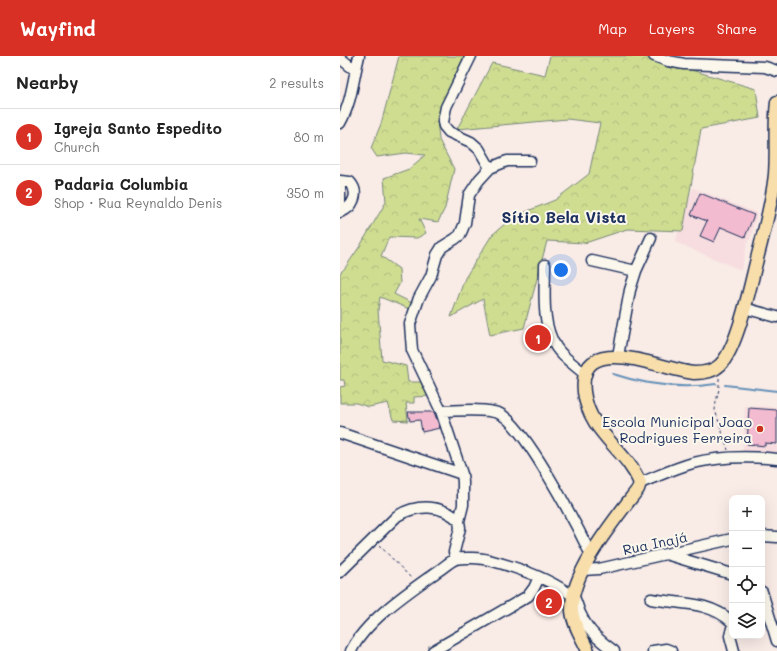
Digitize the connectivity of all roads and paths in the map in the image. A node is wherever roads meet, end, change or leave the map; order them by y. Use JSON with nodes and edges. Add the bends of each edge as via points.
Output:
{"nodes":[{"id":1,"x":359,"y":56,"type":"edge"},
{"id":2,"x":471,"y":56,"type":"edge"},
{"id":3,"x":654,"y":56,"type":"edge"},
{"id":4,"x":340,"y":58,"type":"edge"},
{"id":5,"x":355,"y":70,"type":"junction"},
{"id":6,"x":777,"y":70,"type":"edge"},
{"id":7,"x":777,"y":102,"type":"edge"},
{"id":8,"x":340,"y":123,"type":"edge"},
{"id":9,"x":530,"y":161,"type":"dead end"},
{"id":10,"x":490,"y":168,"type":"junction"},
{"id":11,"x":340,"y":181,"type":"edge"},
{"id":12,"x":340,"y":188,"type":"edge"},
{"id":13,"x":340,"y":203,"type":"edge"},
{"id":14,"x":340,"y":212,"type":"edge"},
{"id":15,"x":651,"y":238,"type":"dead end"},
{"id":16,"x":592,"y":261,"type":"dead end"},
{"id":17,"x":545,"y":265,"type":"dead end"},
{"id":18,"x":636,"y":272,"type":"junction"},
{"id":19,"x":744,"y":308,"type":"junction"},
{"id":20,"x":777,"y":317,"type":"edge"},
{"id":21,"x":618,"y":356,"type":"junction"},
{"id":22,"x":717,"y":367,"type":"junction"},
{"id":23,"x":586,"y":375,"type":"junction"},
{"id":24,"x":441,"y":411,"type":"junction"},
{"id":25,"x":340,"y":433,"type":"edge"},
{"id":26,"x":731,"y":457,"type":"junction"},
{"id":27,"x":777,"y":459,"type":"edge"},
{"id":28,"x":462,"y":474,"type":"junction"},
{"id":29,"x":640,"y":483,"type":"junction"},
{"id":30,"x":459,"y":521,"type":"junction"},
{"id":31,"x":765,"y":536,"type":"edge"},
{"id":32,"x":777,"y":537,"type":"edge"},
{"id":33,"x":374,"y":540,"type":"junction"},
{"id":34,"x":729,"y":540,"type":"edge"},
{"id":35,"x":591,"y":555,"type":"junction"},
{"id":36,"x":668,"y":555,"type":"junction"},
{"id":37,"x":456,"y":559,"type":"junction"},
{"id":38,"x":583,"y":570,"type":"junction"},
{"id":39,"x":340,"y":572,"type":"edge"},
{"id":40,"x":729,"y":573,"type":"edge"},
{"id":41,"x":539,"y":577,"type":"junction"},
{"id":42,"x":418,"y":585,"type":"junction"},
{"id":43,"x":573,"y":596,"type":"junction"},
{"id":44,"x":651,"y":599,"type":"dead end"},
{"id":45,"x":765,"y":602,"type":"edge"},
{"id":46,"x":769,"y":615,"type":"edge"},
{"id":47,"x":729,"y":619,"type":"edge"},
{"id":48,"x":731,"y":639,"type":"edge"},
{"id":49,"x":777,"y":641,"type":"edge"},
{"id":50,"x":351,"y":651,"type":"edge"},
{"id":51,"x":433,"y":651,"type":"edge"},
{"id":52,"x":588,"y":651,"type":"edge"},
{"id":53,"x":614,"y":651,"type":"edge"},
{"id":54,"x":653,"y":651,"type":"edge"},
{"id":55,"x":671,"y":651,"type":"edge"},
{"id":56,"x":734,"y":651,"type":"edge"}],
"edges":[{"from":1,"to":5,"type":"street"},
{"from":2,"to":10,"type":"street","via":[[446,107],[443,122],[449,132],[471,142],[479,149]]},
{"from":3,"to":6,"type":"street","via":[[668,62],[684,64]]},
{"from":4,"to":5,"type":"street"},
{"from":5,"to":8,"type":"street","via":[[351,98]]},
{"from":7,"to":19,"type":"main road","via":[[773,188]]},
{"from":9,"to":10,"type":"street","via":[[507,161]]},
{"from":10,"to":24,"type":"street","via":[[469,196],[465,223],[460,235],[442,247],[437,255],[431,276],[419,298],[410,324],[412,350]]},
{"from":11,"to":14,"type":"street","via":[[350,182],[355,195],[349,208]]},
{"from":12,"to":13,"type":"street"},
{"from":15,"to":18,"type":"street"},
{"from":16,"to":18,"type":"street"},
{"from":17,"to":23,"type":"street","via":[[544,294],[552,340],[562,355]]},
{"from":18,"to":21,"type":"street","via":[[630,290]]},
{"from":19,"to":20,"type":"street"},
{"from":19,"to":22,"type":"main road","via":[[733,342],[724,360]]},
{"from":21,"to":22,"type":"main road","via":[[694,373],[711,371]]},
{"from":21,"to":23,"type":"main road","via":[[596,360],[590,365]]},
{"from":22,"to":26,"type":"path","via":[[719,389],[715,410]]},
{"from":23,"to":29,"type":"main road","via":[[585,394],[592,418],[634,471]]},
{"from":24,"to":28,"type":"street"},
{"from":24,"to":35,"type":"street","via":[[488,411],[500,413],[508,418],[536,456]]},
{"from":25,"to":28,"type":"street"},
{"from":26,"to":27,"type":"street"},
{"from":26,"to":29,"type":"street","via":[[693,463]]},
{"from":28,"to":30,"type":"street","via":[[464,492]]},
{"from":29,"to":35,"type":"main road"},
{"from":30,"to":33,"type":"street","via":[[444,510],[414,508],[397,516]]},
{"from":30,"to":37,"type":"street","via":[[460,528],[454,552]]},
{"from":31,"to":32,"type":"street"},
{"from":33,"to":39,"type":"street"},
{"from":33,"to":42,"type":"path"},
{"from":34,"to":36,"type":"street","name":"Rua Inajá"},
{"from":35,"to":38,"type":"main road"},
{"from":36,"to":38,"type":"street","name":"Rua Inajá"},
{"from":36,"to":40,"type":"street"},
{"from":37,"to":41,"type":"street","via":[[488,560]]},
{"from":37,"to":42,"type":"street"},
{"from":38,"to":43,"type":"main road"},
{"from":41,"to":43,"type":"street"},
{"from":41,"to":51,"type":"street","via":[[528,596]]},
{"from":42,"to":50,"type":"street","via":[[369,626],[355,642]]},
{"from":43,"to":52,"type":"main road","via":[[574,621]]},
{"from":43,"to":53,"type":"street","via":[[586,625]]},
{"from":44,"to":47,"type":"street","via":[[701,605]]},
{"from":45,"to":46,"type":"street"},
{"from":46,"to":49,"type":"street"},
{"from":48,"to":56,"type":"street"},
{"from":54,"to":55,"type":"street"}]}
